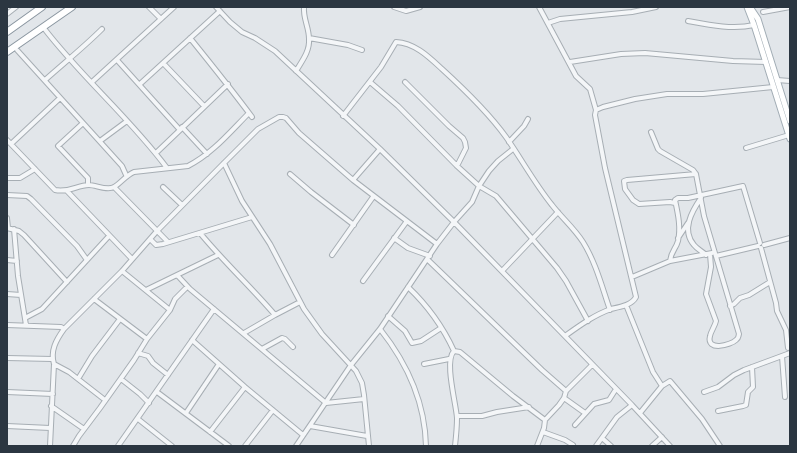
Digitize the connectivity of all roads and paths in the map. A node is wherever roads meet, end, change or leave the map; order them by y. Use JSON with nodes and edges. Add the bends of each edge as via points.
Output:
{"nodes":[{"id":1,"x":16,"y":7,"type":"edge"},
{"id":2,"x":42,"y":7,"type":"edge"},
{"id":3,"x":72,"y":7,"type":"edge"},
{"id":4,"x":149,"y":7,"type":"edge"},
{"id":5,"x":174,"y":7,"type":"edge"},
{"id":6,"x":216,"y":7,"type":"edge"},
{"id":7,"x":304,"y":7,"type":"edge"},
{"id":8,"x":394,"y":7,"type":"edge"},
{"id":9,"x":420,"y":7,"type":"edge"},
{"id":10,"x":539,"y":7,"type":"edge"},
{"id":11,"x":656,"y":7,"type":"edge"},
{"id":12,"x":747,"y":7,"type":"edge"},
{"id":13,"x":750,"y":7,"type":"edge"},
{"id":14,"x":790,"y":7,"type":"edge"},
{"id":15,"x":220,"y":12,"type":"junction"},
{"id":16,"x":763,"y":12,"type":"dead end"},
{"id":17,"x":7,"y":14,"type":"edge"},
{"id":18,"x":161,"y":19,"type":"junction"},
{"id":19,"x":688,"y":21,"type":"dead end"},
{"id":20,"x":548,"y":23,"type":"junction"},
{"id":21,"x":754,"y":25,"type":"junction"},
{"id":22,"x":43,"y":27,"type":"junction"},
{"id":23,"x":102,"y":29,"type":"dead end"},
{"id":24,"x":7,"y":32,"type":"edge"},
{"id":25,"x":190,"y":38,"type":"junction"},
{"id":26,"x":309,"y":38,"type":"junction"},
{"id":27,"x":17,"y":50,"type":"dead end"},
{"id":28,"x":362,"y":50,"type":"dead end"},
{"id":29,"x":7,"y":52,"type":"edge"},
{"id":30,"x":68,"y":58,"type":"junction"},
{"id":31,"x":117,"y":60,"type":"junction"},
{"id":32,"x":570,"y":62,"type":"junction"},
{"id":33,"x":766,"y":62,"type":"junction"},
{"id":34,"x":163,"y":63,"type":"junction"},
{"id":35,"x":296,"y":71,"type":"junction"},
{"id":36,"x":45,"y":80,"type":"junction"},
{"id":37,"x":777,"y":80,"type":"junction"},
{"id":38,"x":790,"y":81,"type":"edge"},
{"id":39,"x":92,"y":82,"type":"junction"},
{"id":40,"x":370,"y":82,"type":"junction"},
{"id":41,"x":405,"y":82,"type":"dead end"},
{"id":42,"x":140,"y":84,"type":"junction"},
{"id":43,"x":228,"y":84,"type":"junction"},
{"id":44,"x":773,"y":87,"type":"junction"},
{"id":45,"x":60,"y":98,"type":"junction"},
{"id":46,"x":204,"y":106,"type":"junction"},
{"id":47,"x":596,"y":110,"type":"junction"},
{"id":48,"x":249,"y":113,"type":"junction"},
{"id":49,"x":344,"y":116,"type":"junction"},
{"id":50,"x":252,"y":117,"type":"dead end"},
{"id":51,"x":528,"y":119,"type":"dead end"},
{"id":52,"x":127,"y":121,"type":"junction"},
{"id":53,"x":790,"y":121,"type":"edge"},
{"id":54,"x":83,"y":123,"type":"junction"},
{"id":55,"x":181,"y":129,"type":"junction"},
{"id":56,"x":651,"y":132,"type":"dead end"},
{"id":57,"x":789,"y":137,"type":"edge"},
{"id":58,"x":7,"y":140,"type":"edge"},
{"id":59,"x":100,"y":141,"type":"junction"},
{"id":60,"x":509,"y":142,"type":"junction"},
{"id":61,"x":11,"y":144,"type":"junction"},
{"id":62,"x":746,"y":148,"type":"dead end"},
{"id":63,"x":380,"y":149,"type":"junction"},
{"id":64,"x":513,"y":149,"type":"junction"},
{"id":65,"x":156,"y":153,"type":"junction"},
{"id":66,"x":207,"y":154,"type":"junction"},
{"id":67,"x":224,"y":163,"type":"junction"},
{"id":68,"x":457,"y":166,"type":"junction"},
{"id":69,"x":167,"y":168,"type":"junction"},
{"id":70,"x":35,"y":169,"type":"junction"},
{"id":71,"x":290,"y":174,"type":"dead end"},
{"id":72,"x":696,"y":174,"type":"junction"},
{"id":73,"x":126,"y":175,"type":"junction"},
{"id":74,"x":7,"y":178,"type":"edge"},
{"id":75,"x":352,"y":180,"type":"junction"},
{"id":76,"x":88,"y":185,"type":"junction"},
{"id":77,"x":163,"y":186,"type":"dead end"},
{"id":78,"x":479,"y":186,"type":"junction"},
{"id":79,"x":114,"y":187,"type":"junction"},
{"id":80,"x":67,"y":191,"type":"junction"},
{"id":81,"x":7,"y":195,"type":"edge"},
{"id":82,"x":373,"y":197,"type":"junction"},
{"id":83,"x":700,"y":197,"type":"junction"},
{"id":84,"x":675,"y":203,"type":"junction"},
{"id":85,"x":182,"y":205,"type":"junction"},
{"id":86,"x":558,"y":212,"type":"junction"},
{"id":87,"x":252,"y":217,"type":"junction"},
{"id":88,"x":7,"y":218,"type":"edge"},
{"id":89,"x":407,"y":220,"type":"junction"},
{"id":90,"x":689,"y":220,"type":"junction"},
{"id":91,"x":454,"y":222,"type":"junction"},
{"id":92,"x":354,"y":225,"type":"junction"},
{"id":93,"x":7,"y":228,"type":"edge"},
{"id":94,"x":14,"y":229,"type":"junction"},
{"id":95,"x":158,"y":231,"type":"junction"},
{"id":96,"x":200,"y":233,"type":"junction"},
{"id":97,"x":109,"y":236,"type":"junction"},
{"id":98,"x":394,"y":238,"type":"junction"},
{"id":99,"x":678,"y":238,"type":"junction"},
{"id":100,"x":790,"y":238,"type":"edge"},
{"id":101,"x":150,"y":239,"type":"junction"},
{"id":102,"x":532,"y":239,"type":"junction"},
{"id":103,"x":168,"y":242,"type":"junction"},
{"id":104,"x":437,"y":244,"type":"junction"},
{"id":105,"x":761,"y":246,"type":"junction"},
{"id":106,"x":712,"y":254,"type":"junction"},
{"id":107,"x":218,"y":255,"type":"junction"},
{"id":108,"x":332,"y":255,"type":"dead end"},
{"id":109,"x":429,"y":258,"type":"junction"},
{"id":110,"x":132,"y":259,"type":"junction"},
{"id":111,"x":7,"y":260,"type":"edge"},
{"id":112,"x":87,"y":260,"type":"junction"},
{"id":113,"x":17,"y":261,"type":"junction"},
{"id":114,"x":670,"y":261,"type":"junction"},
{"id":115,"x":122,"y":271,"type":"junction"},
{"id":116,"x":502,"y":271,"type":"junction"},
{"id":117,"x":177,"y":275,"type":"junction"},
{"id":118,"x":632,"y":277,"type":"junction"},
{"id":119,"x":363,"y":281,"type":"dead end"},
{"id":120,"x":67,"y":282,"type":"junction"},
{"id":121,"x":770,"y":282,"type":"junction"},
{"id":122,"x":187,"y":287,"type":"junction"},
{"id":123,"x":408,"y":287,"type":"junction"},
{"id":124,"x":146,"y":290,"type":"junction"},
{"id":125,"x":7,"y":294,"type":"edge"},
{"id":126,"x":21,"y":295,"type":"junction"},
{"id":127,"x":94,"y":299,"type":"junction"},
{"id":128,"x":300,"y":302,"type":"junction"},
{"id":129,"x":626,"y":305,"type":"junction"},
{"id":130,"x":730,"y":306,"type":"junction"},
{"id":131,"x":214,"y":309,"type":"junction"},
{"id":132,"x":170,"y":310,"type":"junction"},
{"id":133,"x":610,"y":310,"type":"junction"},
{"id":134,"x":274,"y":315,"type":"junction"},
{"id":135,"x":388,"y":316,"type":"junction"},
{"id":136,"x":25,"y":318,"type":"junction"},
{"id":137,"x":120,"y":319,"type":"junction"},
{"id":138,"x":588,"y":321,"type":"junction"},
{"id":139,"x":7,"y":325,"type":"edge"},
{"id":140,"x":26,"y":325,"type":"junction"},
{"id":141,"x":441,"y":328,"type":"junction"},
{"id":142,"x":380,"y":329,"type":"junction"},
{"id":143,"x":64,"y":330,"type":"junction"},
{"id":144,"x":244,"y":333,"type":"junction"},
{"id":145,"x":564,"y":336,"type":"junction"},
{"id":146,"x":146,"y":339,"type":"junction"},
{"id":147,"x":192,"y":340,"type":"junction"},
{"id":148,"x":293,"y":347,"type":"dead end"},
{"id":149,"x":788,"y":348,"type":"dead end"},
{"id":150,"x":262,"y":349,"type":"junction"},
{"id":151,"x":454,"y":351,"type":"junction"},
{"id":152,"x":138,"y":353,"type":"junction"},
{"id":153,"x":790,"y":353,"type":"edge"},
{"id":154,"x":782,"y":356,"type":"junction"},
{"id":155,"x":7,"y":358,"type":"edge"},
{"id":156,"x":52,"y":359,"type":"junction"},
{"id":157,"x":449,"y":359,"type":"junction"},
{"id":158,"x":54,"y":364,"type":"junction"},
{"id":159,"x":219,"y":364,"type":"junction"},
{"id":160,"x":424,"y":364,"type":"dead end"},
{"id":161,"x":351,"y":365,"type":"junction"},
{"id":162,"x":592,"y":365,"type":"junction"},
{"id":163,"x":752,"y":366,"type":"junction"},
{"id":164,"x":168,"y":375,"type":"junction"},
{"id":165,"x":78,"y":379,"type":"junction"},
{"id":166,"x":121,"y":379,"type":"junction"},
{"id":167,"x":662,"y":386,"type":"junction"},
{"id":168,"x":245,"y":387,"type":"junction"},
{"id":169,"x":616,"y":389,"type":"junction"},
{"id":170,"x":566,"y":391,"type":"junction"},
{"id":171,"x":7,"y":392,"type":"edge"},
{"id":172,"x":157,"y":392,"type":"junction"},
{"id":173,"x":704,"y":392,"type":"dead end"},
{"id":174,"x":53,"y":394,"type":"junction"},
{"id":175,"x":785,"y":397,"type":"dead end"},
{"id":176,"x":564,"y":398,"type":"junction"},
{"id":177,"x":364,"y":399,"type":"junction"},
{"id":178,"x":105,"y":400,"type":"junction"},
{"id":179,"x":149,"y":403,"type":"junction"},
{"id":180,"x":326,"y":403,"type":"junction"},
{"id":181,"x":632,"y":404,"type":"junction"},
{"id":182,"x":51,"y":406,"type":"junction"},
{"id":183,"x":529,"y":407,"type":"junction"},
{"id":184,"x":273,"y":410,"type":"junction"},
{"id":185,"x":718,"y":411,"type":"dead end"},
{"id":186,"x":186,"y":413,"type":"junction"},
{"id":187,"x":584,"y":413,"type":"junction"},
{"id":188,"x":640,"y":414,"type":"junction"},
{"id":189,"x":457,"y":416,"type":"junction"},
{"id":190,"x":138,"y":419,"type":"junction"},
{"id":191,"x":545,"y":420,"type":"junction"},
{"id":192,"x":7,"y":426,"type":"edge"},
{"id":193,"x":310,"y":426,"type":"junction"},
{"id":194,"x":574,"y":426,"type":"dead end"},
{"id":195,"x":50,"y":428,"type":"junction"},
{"id":196,"x":84,"y":429,"type":"junction"},
{"id":197,"x":210,"y":432,"type":"junction"},
{"id":198,"x":542,"y":432,"type":"junction"},
{"id":199,"x":303,"y":435,"type":"junction"},
{"id":200,"x":367,"y":436,"type":"junction"},
{"id":201,"x":662,"y":437,"type":"junction"},
{"id":202,"x":602,"y":438,"type":"junction"},
{"id":203,"x":573,"y":445,"type":"edge"},
{"id":204,"x":50,"y":446,"type":"edge"},
{"id":205,"x":73,"y":446,"type":"edge"},
{"id":206,"x":118,"y":446,"type":"edge"},
{"id":207,"x":172,"y":446,"type":"edge"},
{"id":208,"x":229,"y":446,"type":"edge"},
{"id":209,"x":245,"y":446,"type":"edge"},
{"id":210,"x":296,"y":446,"type":"edge"},
{"id":211,"x":369,"y":446,"type":"edge"},
{"id":212,"x":426,"y":446,"type":"edge"},
{"id":213,"x":456,"y":446,"type":"edge"},
{"id":214,"x":537,"y":446,"type":"edge"},
{"id":215,"x":596,"y":446,"type":"edge"},
{"id":216,"x":611,"y":446,"type":"edge"},
{"id":217,"x":652,"y":446,"type":"edge"},
{"id":218,"x":670,"y":446,"type":"edge"},
{"id":219,"x":720,"y":446,"type":"edge"}],
"edges":[{"from":1,"to":17,"type":"street"},
{"from":2,"to":24,"type":"highway"},
{"from":3,"to":22,"type":"highway"},
{"from":4,"to":18,"type":"street"},
{"from":5,"to":18,"type":"street"},
{"from":6,"to":15,"type":"street"},
{"from":7,"to":26,"type":"street"},
{"from":8,"to":9,"type":"street","via":[[406,11]]},
{"from":10,"to":20,"type":"street"},
{"from":11,"to":20,"type":"street"},
{"from":12,"to":21,"type":"main road"},
{"from":13,"to":37,"type":"main road","via":[[758,19]]},
{"from":14,"to":16,"type":"street"},
{"from":15,"to":25,"type":"street"},
{"from":15,"to":35,"type":"street","via":[[242,32],[275,51]]},
{"from":18,"to":31,"type":"street"},
{"from":19,"to":21,"type":"street","via":[[723,26]]},
{"from":20,"to":32,"type":"street"},
{"from":21,"to":33,"type":"main road"},
{"from":22,"to":29,"type":"highway"},
{"from":22,"to":30,"type":"street"},
{"from":23,"to":30,"type":"street"},
{"from":25,"to":34,"type":"street"},
{"from":25,"to":43,"type":"street"},
{"from":26,"to":28,"type":"street"},
{"from":26,"to":35,"type":"street","via":[[309,46]]},
{"from":27,"to":36,"type":"street"},
{"from":30,"to":36,"type":"street"},
{"from":30,"to":39,"type":"street"},
{"from":31,"to":39,"type":"street"},
{"from":31,"to":42,"type":"street"},
{"from":32,"to":33,"type":"street","via":[[645,53]]},
{"from":32,"to":47,"type":"street","via":[[576,76],[590,89]]},
{"from":33,"to":44,"type":"main road"},
{"from":34,"to":42,"type":"street"},
{"from":34,"to":46,"type":"street"},
{"from":35,"to":49,"type":"street"},
{"from":36,"to":45,"type":"street"},
{"from":37,"to":38,"type":"street"},
{"from":37,"to":53,"type":"main road"},
{"from":39,"to":52,"type":"street"},
{"from":40,"to":49,"type":"street"},
{"from":40,"to":60,"type":"street","via":[[396,42],[401,42],[425,54],[465,89]]},
{"from":40,"to":68,"type":"street","via":[[398,106]]},
{"from":41,"to":68,"type":"street","via":[[463,138],[466,148]]},
{"from":42,"to":55,"type":"street"},
{"from":43,"to":46,"type":"street"},
{"from":43,"to":48,"type":"street"},
{"from":44,"to":47,"type":"street","via":[[703,94],[667,94],[635,99]]},
{"from":44,"to":57,"type":"main road"},
{"from":45,"to":54,"type":"street"},
{"from":45,"to":61,"type":"street"},
{"from":46,"to":55,"type":"street"},
{"from":47,"to":118,"type":"street","via":[[605,168]]},
{"from":48,"to":50,"type":"street"},
{"from":48,"to":66,"type":"street"},
{"from":49,"to":63,"type":"street"},
{"from":51,"to":60,"type":"street"},
{"from":52,"to":59,"type":"street"},
{"from":52,"to":65,"type":"street"},
{"from":54,"to":59,"type":"street"},
{"from":54,"to":76,"type":"street","via":[[58,146],[88,178]]},
{"from":55,"to":65,"type":"street"},
{"from":55,"to":66,"type":"street"},
{"from":56,"to":72,"type":"street","via":[[660,151]]},
{"from":57,"to":62,"type":"street"},
{"from":58,"to":61,"type":"street"},
{"from":59,"to":73,"type":"street","via":[[122,166]]},
{"from":60,"to":64,"type":"street"},
{"from":61,"to":70,"type":"street"},
{"from":63,"to":75,"type":"street"},
{"from":63,"to":91,"type":"street"},
{"from":64,"to":78,"type":"street","via":[[498,161]]},
{"from":64,"to":86,"type":"street"},
{"from":65,"to":69,"type":"street"},
{"from":66,"to":69,"type":"street","via":[[188,166]]},
{"from":67,"to":75,"type":"street","via":[[258,129],[272,120],[283,117]]},
{"from":67,"to":85,"type":"street"},
{"from":67,"to":87,"type":"street"},
{"from":68,"to":78,"type":"street"},
{"from":69,"to":73,"type":"street"},
{"from":70,"to":74,"type":"street","via":[[20,178]]},
{"from":70,"to":80,"type":"street","via":[[55,190]]},
{"from":71,"to":92,"type":"street"},
{"from":72,"to":83,"type":"street"},
{"from":72,"to":84,"type":"street","via":[[624,181],[625,189],[639,204]]},
{"from":73,"to":79,"type":"street"},
{"from":75,"to":82,"type":"street"},
{"from":76,"to":79,"type":"street"},
{"from":76,"to":80,"type":"street"},
{"from":77,"to":85,"type":"street"},
{"from":78,"to":91,"type":"street","via":[[468,208]]},
{"from":78,"to":102,"type":"street","via":[[496,196]]},
{"from":79,"to":95,"type":"street"},
{"from":80,"to":97,"type":"street"},
{"from":81,"to":112,"type":"street","via":[[27,196],[31,199],[66,234]]},
{"from":82,"to":89,"type":"street"},
{"from":82,"to":92,"type":"street"},
{"from":83,"to":84,"type":"street","via":[[678,198]]},
{"from":83,"to":90,"type":"street"},
{"from":83,"to":105,"type":"street","via":[[744,186]]},
{"from":83,"to":106,"type":"street"},
{"from":84,"to":99,"type":"street","via":[[679,220]]},
{"from":85,"to":95,"type":"street"},
{"from":86,"to":102,"type":"street"},
{"from":86,"to":133,"type":"street","via":[[572,226],[583,243],[597,270]]},
{"from":87,"to":96,"type":"street"},
{"from":87,"to":128,"type":"street","via":[[270,244]]},
{"from":88,"to":93,"type":"street"},
{"from":89,"to":98,"type":"street"},
{"from":89,"to":104,"type":"street"},
{"from":90,"to":99,"type":"street"},
{"from":90,"to":106,"type":"street","via":[[688,233],[692,243]]},
{"from":91,"to":104,"type":"street"},
{"from":91,"to":116,"type":"street"},
{"from":92,"to":108,"type":"street"},
{"from":93,"to":94,"type":"street"},
{"from":94,"to":113,"type":"street"},
{"from":94,"to":120,"type":"street","via":[[24,235]]},
{"from":95,"to":101,"type":"street"},
{"from":95,"to":103,"type":"street"},
{"from":96,"to":103,"type":"street"},
{"from":96,"to":107,"type":"street"},
{"from":97,"to":110,"type":"street"},
{"from":97,"to":112,"type":"street"},
{"from":98,"to":109,"type":"street"},
{"from":98,"to":119,"type":"street"},
{"from":99,"to":114,"type":"street"},
{"from":100,"to":105,"type":"street"},
{"from":101,"to":103,"type":"street","via":[[156,245]]},
{"from":101,"to":110,"type":"street"},
{"from":102,"to":116,"type":"street"},
{"from":102,"to":138,"type":"street","via":[[566,281]]},
{"from":104,"to":109,"type":"street"},
{"from":105,"to":106,"type":"street"},
{"from":105,"to":121,"type":"street"},
{"from":106,"to":114,"type":"street"},
{"from":106,"to":130,"type":"street"},
{"from":106,"to":130,"type":"street","via":[[706,294],[716,321],[710,341],[716,347],[738,338]]},
{"from":107,"to":117,"type":"street"},
{"from":107,"to":134,"type":"street"},
{"from":109,"to":123,"type":"street"},
{"from":109,"to":170,"type":"street"},
{"from":110,"to":115,"type":"street"},
{"from":111,"to":113,"type":"street"},
{"from":112,"to":120,"type":"street"},
{"from":113,"to":126,"type":"street"},
{"from":114,"to":118,"type":"street"},
{"from":115,"to":124,"type":"street"},
{"from":115,"to":127,"type":"street"},
{"from":116,"to":145,"type":"street"},
{"from":117,"to":122,"type":"street"},
{"from":117,"to":124,"type":"street"},
{"from":118,"to":129,"type":"street","via":[[636,297]]},
{"from":120,"to":136,"type":"street","via":[[42,309]]},
{"from":121,"to":130,"type":"street"},
{"from":121,"to":149,"type":"street","via":[[777,311],[786,330]]},
{"from":122,"to":131,"type":"street"},
{"from":122,"to":132,"type":"street","via":[[175,299]]},
{"from":123,"to":135,"type":"street"},
{"from":123,"to":141,"type":"street","via":[[422,300]]},
{"from":124,"to":132,"type":"street"},
{"from":125,"to":126,"type":"street"},
{"from":126,"to":136,"type":"street"},
{"from":127,"to":137,"type":"street"},
{"from":127,"to":143,"type":"street"},
{"from":128,"to":134,"type":"street"},
{"from":128,"to":161,"type":"street","via":[[322,334]]},
{"from":129,"to":133,"type":"street"},
{"from":129,"to":167,"type":"street","via":[[653,372]]},
{"from":131,"to":144,"type":"street"},
{"from":131,"to":147,"type":"street"},
{"from":132,"to":146,"type":"street"},
{"from":133,"to":138,"type":"street"},
{"from":134,"to":144,"type":"street"},
{"from":135,"to":141,"type":"street","via":[[405,331],[412,343]]},
{"from":135,"to":142,"type":"street"},
{"from":136,"to":140,"type":"street"},
{"from":137,"to":146,"type":"street"},
{"from":137,"to":165,"type":"street"},
{"from":138,"to":145,"type":"street"},
{"from":139,"to":140,"type":"street"},
{"from":140,"to":143,"type":"street","via":[[61,326]]},
{"from":141,"to":151,"type":"street"},
{"from":142,"to":161,"type":"street"},
{"from":142,"to":212,"type":"street","via":[[398,353],[414,384],[422,411]]},
{"from":143,"to":156,"type":"street","via":[[54,346]]},
{"from":144,"to":150,"type":"street"},
{"from":145,"to":162,"type":"street"},
{"from":146,"to":152,"type":"street"},
{"from":147,"to":159,"type":"street"},
{"from":147,"to":164,"type":"street"},
{"from":148,"to":150,"type":"street","via":[[282,338]]},
{"from":150,"to":180,"type":"street"},
{"from":151,"to":157,"type":"street"},
{"from":151,"to":183,"type":"street","via":[[460,352]]},
{"from":152,"to":164,"type":"street","via":[[148,356],[152,363]]},
{"from":152,"to":166,"type":"street"},
{"from":153,"to":154,"type":"street"},
{"from":154,"to":163,"type":"street"},
{"from":154,"to":175,"type":"street"},
{"from":155,"to":156,"type":"street"},
{"from":156,"to":158,"type":"street"},
{"from":157,"to":160,"type":"street"},
{"from":157,"to":189,"type":"street"},
{"from":158,"to":165,"type":"street"},
{"from":158,"to":174,"type":"street"},
{"from":159,"to":168,"type":"street"},
{"from":159,"to":186,"type":"street"},
{"from":161,"to":177,"type":"street","via":[[362,383]]},
{"from":161,"to":180,"type":"street"},
{"from":162,"to":169,"type":"street"},
{"from":162,"to":170,"type":"street"},
{"from":163,"to":173,"type":"street","via":[[718,387]]},
{"from":163,"to":185,"type":"street","via":[[753,387],[748,392],[746,404]]},
{"from":164,"to":172,"type":"street"},
{"from":165,"to":178,"type":"street"},
{"from":166,"to":178,"type":"street"},
{"from":166,"to":179,"type":"street"},
{"from":167,"to":188,"type":"street"},
{"from":167,"to":219,"type":"street","via":[[671,381]]},
{"from":168,"to":184,"type":"street"},
{"from":168,"to":197,"type":"street"},
{"from":169,"to":181,"type":"street"},
{"from":169,"to":187,"type":"street","via":[[609,400],[594,404]]},
{"from":170,"to":176,"type":"street"},
{"from":171,"to":174,"type":"street"},
{"from":172,"to":179,"type":"street"},
{"from":172,"to":186,"type":"street"},
{"from":174,"to":182,"type":"street"},
{"from":176,"to":187,"type":"street"},
{"from":176,"to":191,"type":"street"},
{"from":177,"to":180,"type":"street"},
{"from":177,"to":200,"type":"street"},
{"from":178,"to":196,"type":"street"},
{"from":179,"to":190,"type":"street"},
{"from":180,"to":193,"type":"street"},
{"from":181,"to":188,"type":"street"},
{"from":181,"to":202,"type":"street","via":[[617,417]]},
{"from":182,"to":195,"type":"street"},
{"from":182,"to":196,"type":"street"},
{"from":183,"to":189,"type":"street","via":[[480,416]]},
{"from":183,"to":191,"type":"street"},
{"from":184,"to":199,"type":"street"},
{"from":184,"to":209,"type":"street"},
{"from":186,"to":197,"type":"street"},
{"from":187,"to":194,"type":"street"},
{"from":188,"to":201,"type":"street"},
{"from":189,"to":213,"type":"street"},
{"from":190,"to":206,"type":"street"},
{"from":190,"to":207,"type":"street"},
{"from":191,"to":198,"type":"street"},
{"from":192,"to":195,"type":"street"},
{"from":193,"to":199,"type":"street"},
{"from":193,"to":200,"type":"street"},
{"from":195,"to":204,"type":"street"},
{"from":196,"to":205,"type":"street"},
{"from":197,"to":208,"type":"street"},
{"from":198,"to":203,"type":"street"},
{"from":198,"to":214,"type":"street"},
{"from":199,"to":210,"type":"street"},
{"from":200,"to":211,"type":"street"},
{"from":201,"to":217,"type":"street"},
{"from":201,"to":218,"type":"street"},
{"from":202,"to":215,"type":"street"},
{"from":202,"to":216,"type":"street"}]}
